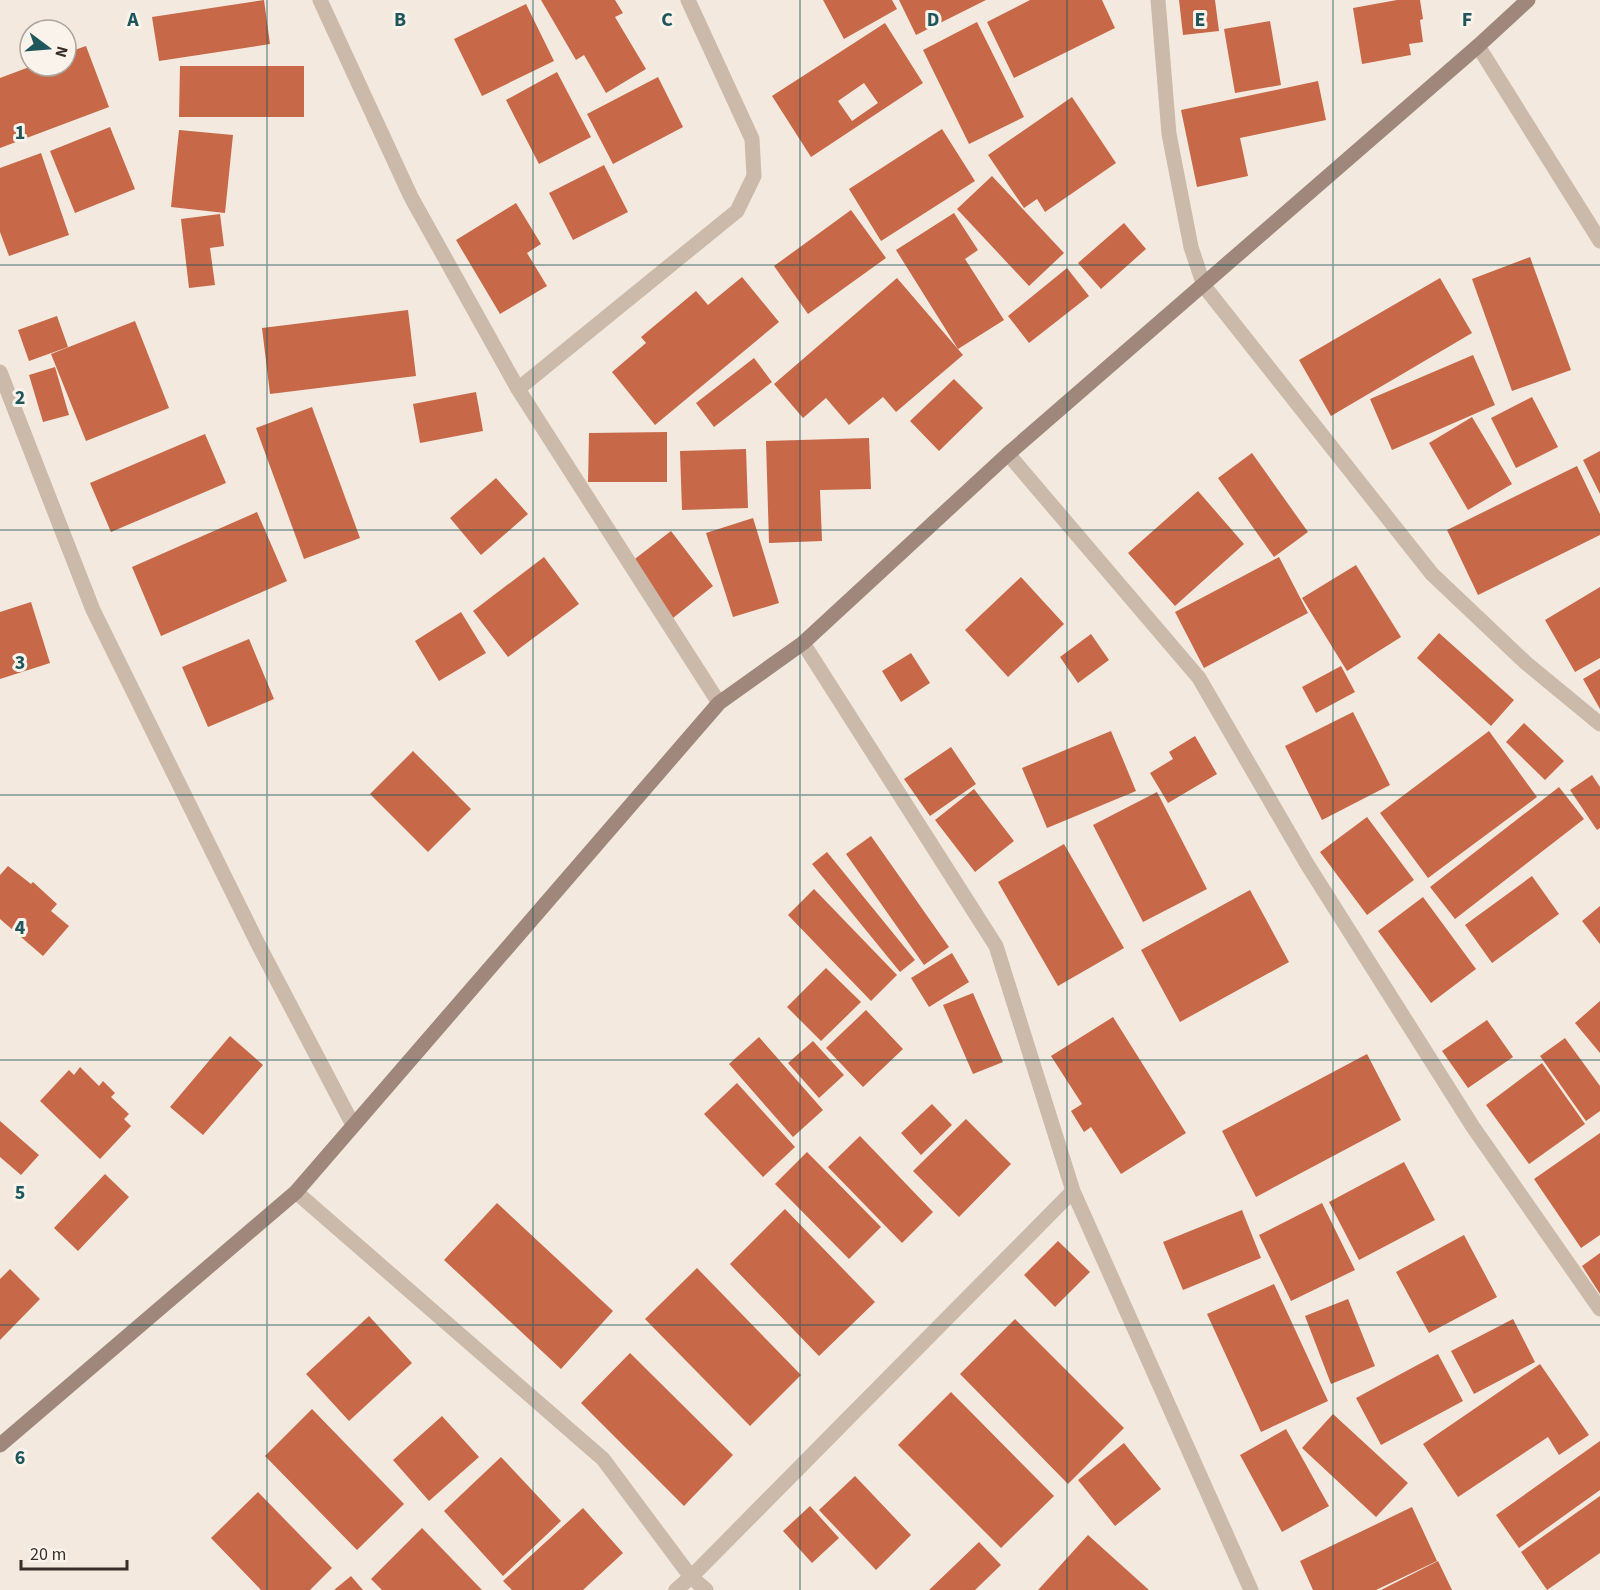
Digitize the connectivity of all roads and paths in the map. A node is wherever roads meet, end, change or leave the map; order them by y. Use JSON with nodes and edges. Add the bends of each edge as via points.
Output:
{"nodes":[{"id":1,"x":320,"y":0,"type":"edge"},
{"id":2,"x":688,"y":0,"type":"edge"},
{"id":3,"x":1158,"y":0,"type":"edge"},
{"id":4,"x":1528,"y":0,"type":"edge"},
{"id":5,"x":1478,"y":46,"type":"junction"},
{"id":6,"x":1600,"y":241,"type":"edge"},
{"id":7,"x":1204,"y":286,"type":"junction"},
{"id":8,"x":0,"y":372,"type":"edge"},
{"id":9,"x":518,"y":389,"type":"junction"},
{"id":10,"x":1008,"y":454,"type":"junction"},
{"id":11,"x":803,"y":643,"type":"junction"},
{"id":12,"x":719,"y":704,"type":"junction"},
{"id":13,"x":1600,"y":724,"type":"edge"},
{"id":14,"x":353,"y":1125,"type":"junction"},
{"id":15,"x":1073,"y":1191,"type":"junction"},
{"id":16,"x":296,"y":1192,"type":"junction"},
{"id":17,"x":1600,"y":1309,"type":"edge"},
{"id":18,"x":0,"y":1445,"type":"edge"},
{"id":19,"x":691,"y":1576,"type":"junction"},
{"id":20,"x":676,"y":1590,"type":"edge"},
{"id":21,"x":706,"y":1590,"type":"edge"},
{"id":22,"x":1251,"y":1590,"type":"edge"}],
"edges":[{"from":1,"to":9,"type":"street","via":[[411,197]]},
{"from":2,"to":9,"type":"street","via":[[752,139],[754,176],[736,211]]},
{"from":3,"to":7,"type":"street","via":[[1169,134],[1191,247]]},
{"from":4,"to":5,"type":"street"},
{"from":5,"to":6,"type":"street"},
{"from":5,"to":7,"type":"street"},
{"from":7,"to":10,"type":"street"},
{"from":7,"to":13,"type":"street","via":[[1432,574],[1526,663]]},
{"from":8,"to":14,"type":"street","via":[[93,610],[257,942]]},
{"from":9,"to":12,"type":"street"},
{"from":10,"to":11,"type":"street"},
{"from":10,"to":17,"type":"street","via":[[1198,678],[1307,864],[1467,1117]]},
{"from":11,"to":12,"type":"street"},
{"from":11,"to":15,"type":"street","via":[[996,946]]},
{"from":12,"to":14,"type":"street"},
{"from":14,"to":16,"type":"street"},
{"from":15,"to":19,"type":"street"},
{"from":15,"to":22,"type":"street"},
{"from":16,"to":18,"type":"street"},
{"from":16,"to":19,"type":"street","via":[[603,1459]]},
{"from":19,"to":20,"type":"street"},
{"from":19,"to":21,"type":"street"}]}
